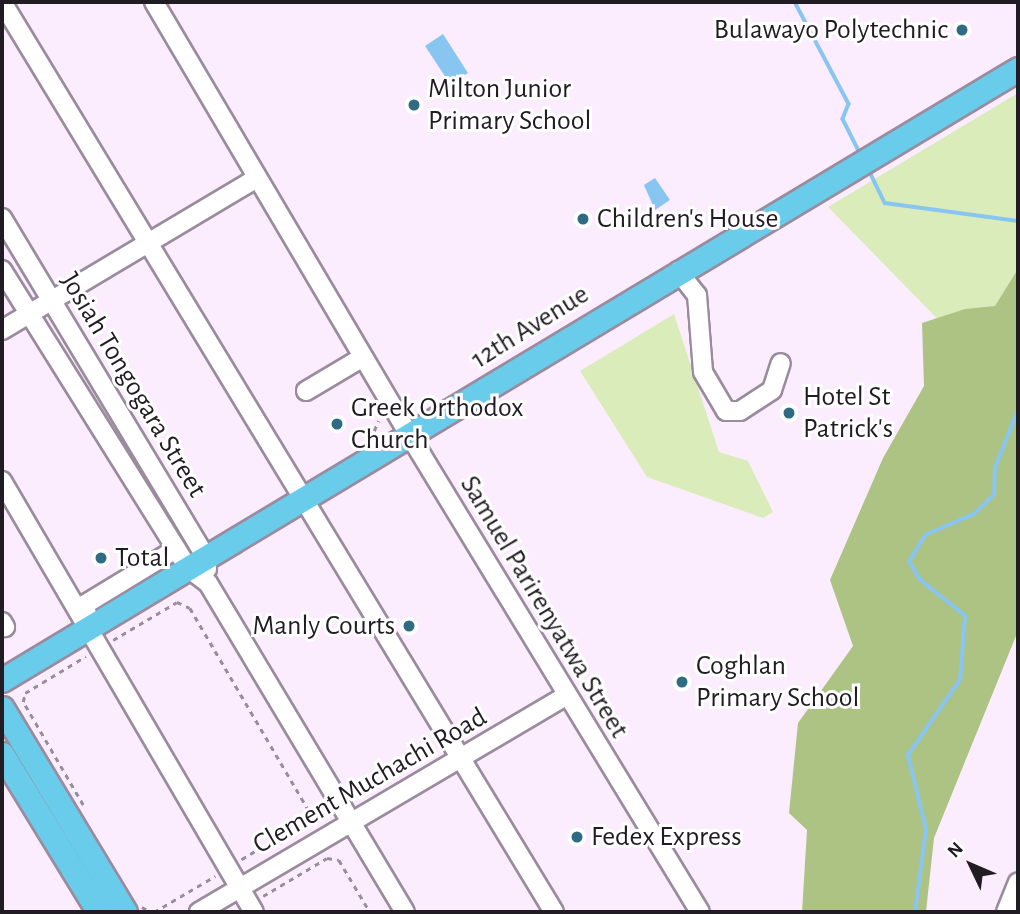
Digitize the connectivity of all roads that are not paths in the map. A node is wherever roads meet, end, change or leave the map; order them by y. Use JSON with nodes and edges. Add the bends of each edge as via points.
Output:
{"nodes":[{"id":1,"x":2,"y":2,"type":"edge"},
{"id":2,"x":154,"y":2,"type":"edge"},
{"id":3,"x":1018,"y":69,"type":"edge"},
{"id":4,"x":257,"y":178,"type":"junction"},
{"id":5,"x":2,"y":218,"type":"edge"},
{"id":6,"x":148,"y":243,"type":"junction"},
{"id":7,"x":2,"y":270,"type":"edge"},
{"id":8,"x":678,"y":271,"type":"junction"},
{"id":9,"x":51,"y":301,"type":"junction"},
{"id":10,"x":28,"y":315,"type":"junction"},
{"id":11,"x":2,"y":330,"type":"edge"},
{"id":12,"x":363,"y":358,"type":"junction"},
{"id":13,"x":781,"y":363,"type":"dead end"},
{"id":14,"x":306,"y":391,"type":"dead end"},
{"id":15,"x":410,"y":436,"type":"junction"},
{"id":16,"x":2,"y":481,"type":"edge"},
{"id":17,"x":302,"y":499,"type":"junction"},
{"id":18,"x":190,"y":558,"type":"junction"},
{"id":19,"x":93,"y":634,"type":"junction"},
{"id":20,"x":2,"y":680,"type":"edge"},
{"id":21,"x":567,"y":695,"type":"junction"},
{"id":22,"x":2,"y":708,"type":"edge"},
{"id":23,"x":2,"y":754,"type":"edge"},
{"id":24,"x":459,"y":759,"type":"junction"},
{"id":25,"x":350,"y":822,"type":"junction"},
{"id":26,"x":1018,"y":882,"type":"edge"},
{"id":27,"x":248,"y":901,"type":"edge"},
{"id":28,"x":131,"y":906,"type":"edge"},
{"id":29,"x":99,"y":912,"type":"edge"},
{"id":30,"x":199,"y":912,"type":"edge"},
{"id":31,"x":405,"y":912,"type":"edge"},
{"id":32,"x":554,"y":912,"type":"edge"},
{"id":33,"x":700,"y":912,"type":"edge"},
{"id":34,"x":1006,"y":912,"type":"edge"}],
"edges":[{"from":1,"to":6,"type":"street"},
{"from":2,"to":4,"type":"street","name":"Samuel Parirenyatwa Street"},
{"from":3,"to":8,"type":"main road","name":"12th Avenue"},
{"from":4,"to":6,"type":"street"},
{"from":4,"to":12,"type":"street","name":"Samuel Parirenyatwa Street"},
{"from":5,"to":9,"type":"street","name":"Josiah Tongogara Street"},
{"from":6,"to":9,"type":"street"},
{"from":6,"to":17,"type":"street"},
{"from":7,"to":10,"type":"street","name":"Josiah Tongogara Street"},
{"from":8,"to":13,"type":"street","via":[[697,295],[703,372],[726,411],[740,411],[772,390]]},
{"from":8,"to":15,"type":"main road","name":"12th Avenue"},
{"from":9,"to":10,"type":"street"},
{"from":9,"to":18,"type":"street","name":"Josiah Tongogara Street"},
{"from":10,"to":11,"type":"street"},
{"from":10,"to":18,"type":"street","name":"Josiah Tongogara Street"},
{"from":12,"to":14,"type":"street"},
{"from":12,"to":15,"type":"street","name":"Samuel Parirenyatwa Street"},
{"from":15,"to":17,"type":"main road","name":"12th Avenue"},
{"from":15,"to":21,"type":"street","name":"Samuel Parirenyatwa Street"},
{"from":16,"to":19,"type":"street"},
{"from":17,"to":18,"type":"main road","name":"12th Avenue"},
{"from":17,"to":24,"type":"street"},
{"from":18,"to":19,"type":"main road","name":"12th Avenue","via":[[137,587]]},
{"from":18,"to":25,"type":"street","name":"Josiah Tongogara Street"},
{"from":19,"to":20,"type":"main road","name":"12th Avenue"},
{"from":19,"to":27,"type":"street"},
{"from":21,"to":24,"type":"street","name":"Clement Muchachi Road"},
{"from":21,"to":33,"type":"street","name":"Samuel Parirenyatwa Street"},
{"from":22,"to":28,"type":"main road"},
{"from":23,"to":29,"type":"main road"},
{"from":24,"to":25,"type":"street","name":"Clement Muchachi Road"},
{"from":24,"to":32,"type":"street"},
{"from":25,"to":27,"type":"street","name":"Clement Muchachi Road"},
{"from":25,"to":31,"type":"street","name":"Josiah Tongogara Street"},
{"from":26,"to":34,"type":"street"},
{"from":27,"to":30,"type":"street","name":"Clement Muchachi Road"}]}
